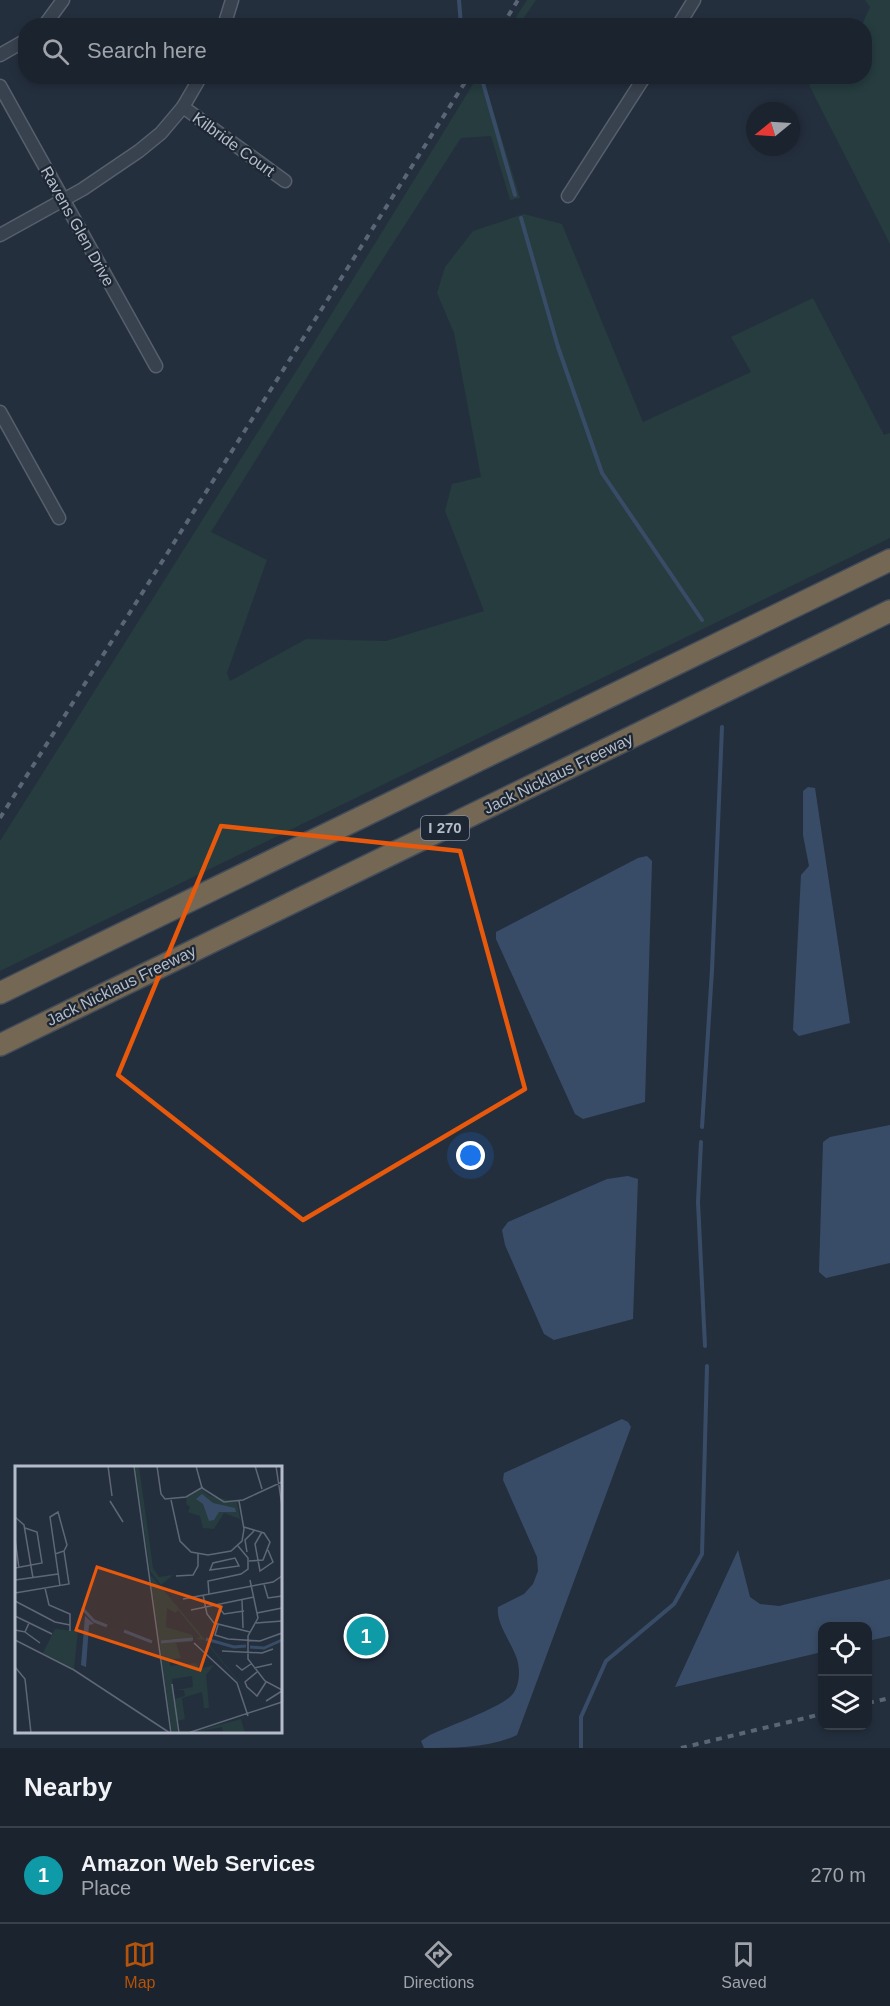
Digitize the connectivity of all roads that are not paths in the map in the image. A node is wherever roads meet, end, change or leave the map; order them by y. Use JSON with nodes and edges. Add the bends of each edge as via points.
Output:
{"nodes":[{"id":1,"x":63,"y":0,"type":"edge"},
{"id":2,"x":232,"y":0,"type":"edge"},
{"id":3,"x":694,"y":0,"type":"edge"},
{"id":4,"x":50,"y":18,"type":"edge"},
{"id":5,"x":226,"y":18,"type":"edge"},
{"id":6,"x":683,"y":18,"type":"edge"},
{"id":7,"x":18,"y":45,"type":"edge"},
{"id":8,"x":0,"y":55,"type":"edge"},
{"id":9,"x":196,"y":84,"type":"edge"},
{"id":10,"x":640,"y":84,"type":"edge"},
{"id":11,"x":0,"y":86,"type":"edge"},
{"id":12,"x":183,"y":107,"type":"junction"},
{"id":13,"x":285,"y":181,"type":"dead end"},
{"id":14,"x":568,"y":196,"type":"dead end"},
{"id":15,"x":63,"y":200,"type":"junction"},
{"id":16,"x":0,"y":235,"type":"edge"},
{"id":17,"x":156,"y":366,"type":"dead end"},
{"id":18,"x":0,"y":412,"type":"edge"},
{"id":19,"x":59,"y":518,"type":"dead end"},
{"id":20,"x":890,"y":560,"type":"edge"},
{"id":21,"x":890,"y":611,"type":"edge"},
{"id":22,"x":0,"y":993,"type":"edge"},
{"id":23,"x":0,"y":1045,"type":"edge"}],
"edges":[{"from":1,"to":4,"type":"street"},
{"from":2,"to":5,"type":"street"},
{"from":3,"to":6,"type":"street"},
{"from":7,"to":8,"type":"street"},
{"from":9,"to":12,"type":"street"},
{"from":10,"to":14,"type":"street"},
{"from":11,"to":15,"type":"street","name":"Ravens Glen Drive"},
{"from":12,"to":13,"type":"street","name":"Kilbride Court"},
{"from":12,"to":15,"type":"street","via":[[139,151]]},
{"from":15,"to":16,"type":"street"},
{"from":15,"to":17,"type":"street","name":"Ravens Glen Drive"},
{"from":18,"to":19,"type":"street"},
{"from":20,"to":22,"type":"highway"},
{"from":21,"to":23,"type":"highway","name":"Jack Nicklaus Freeway","number":"I 270"}]}
